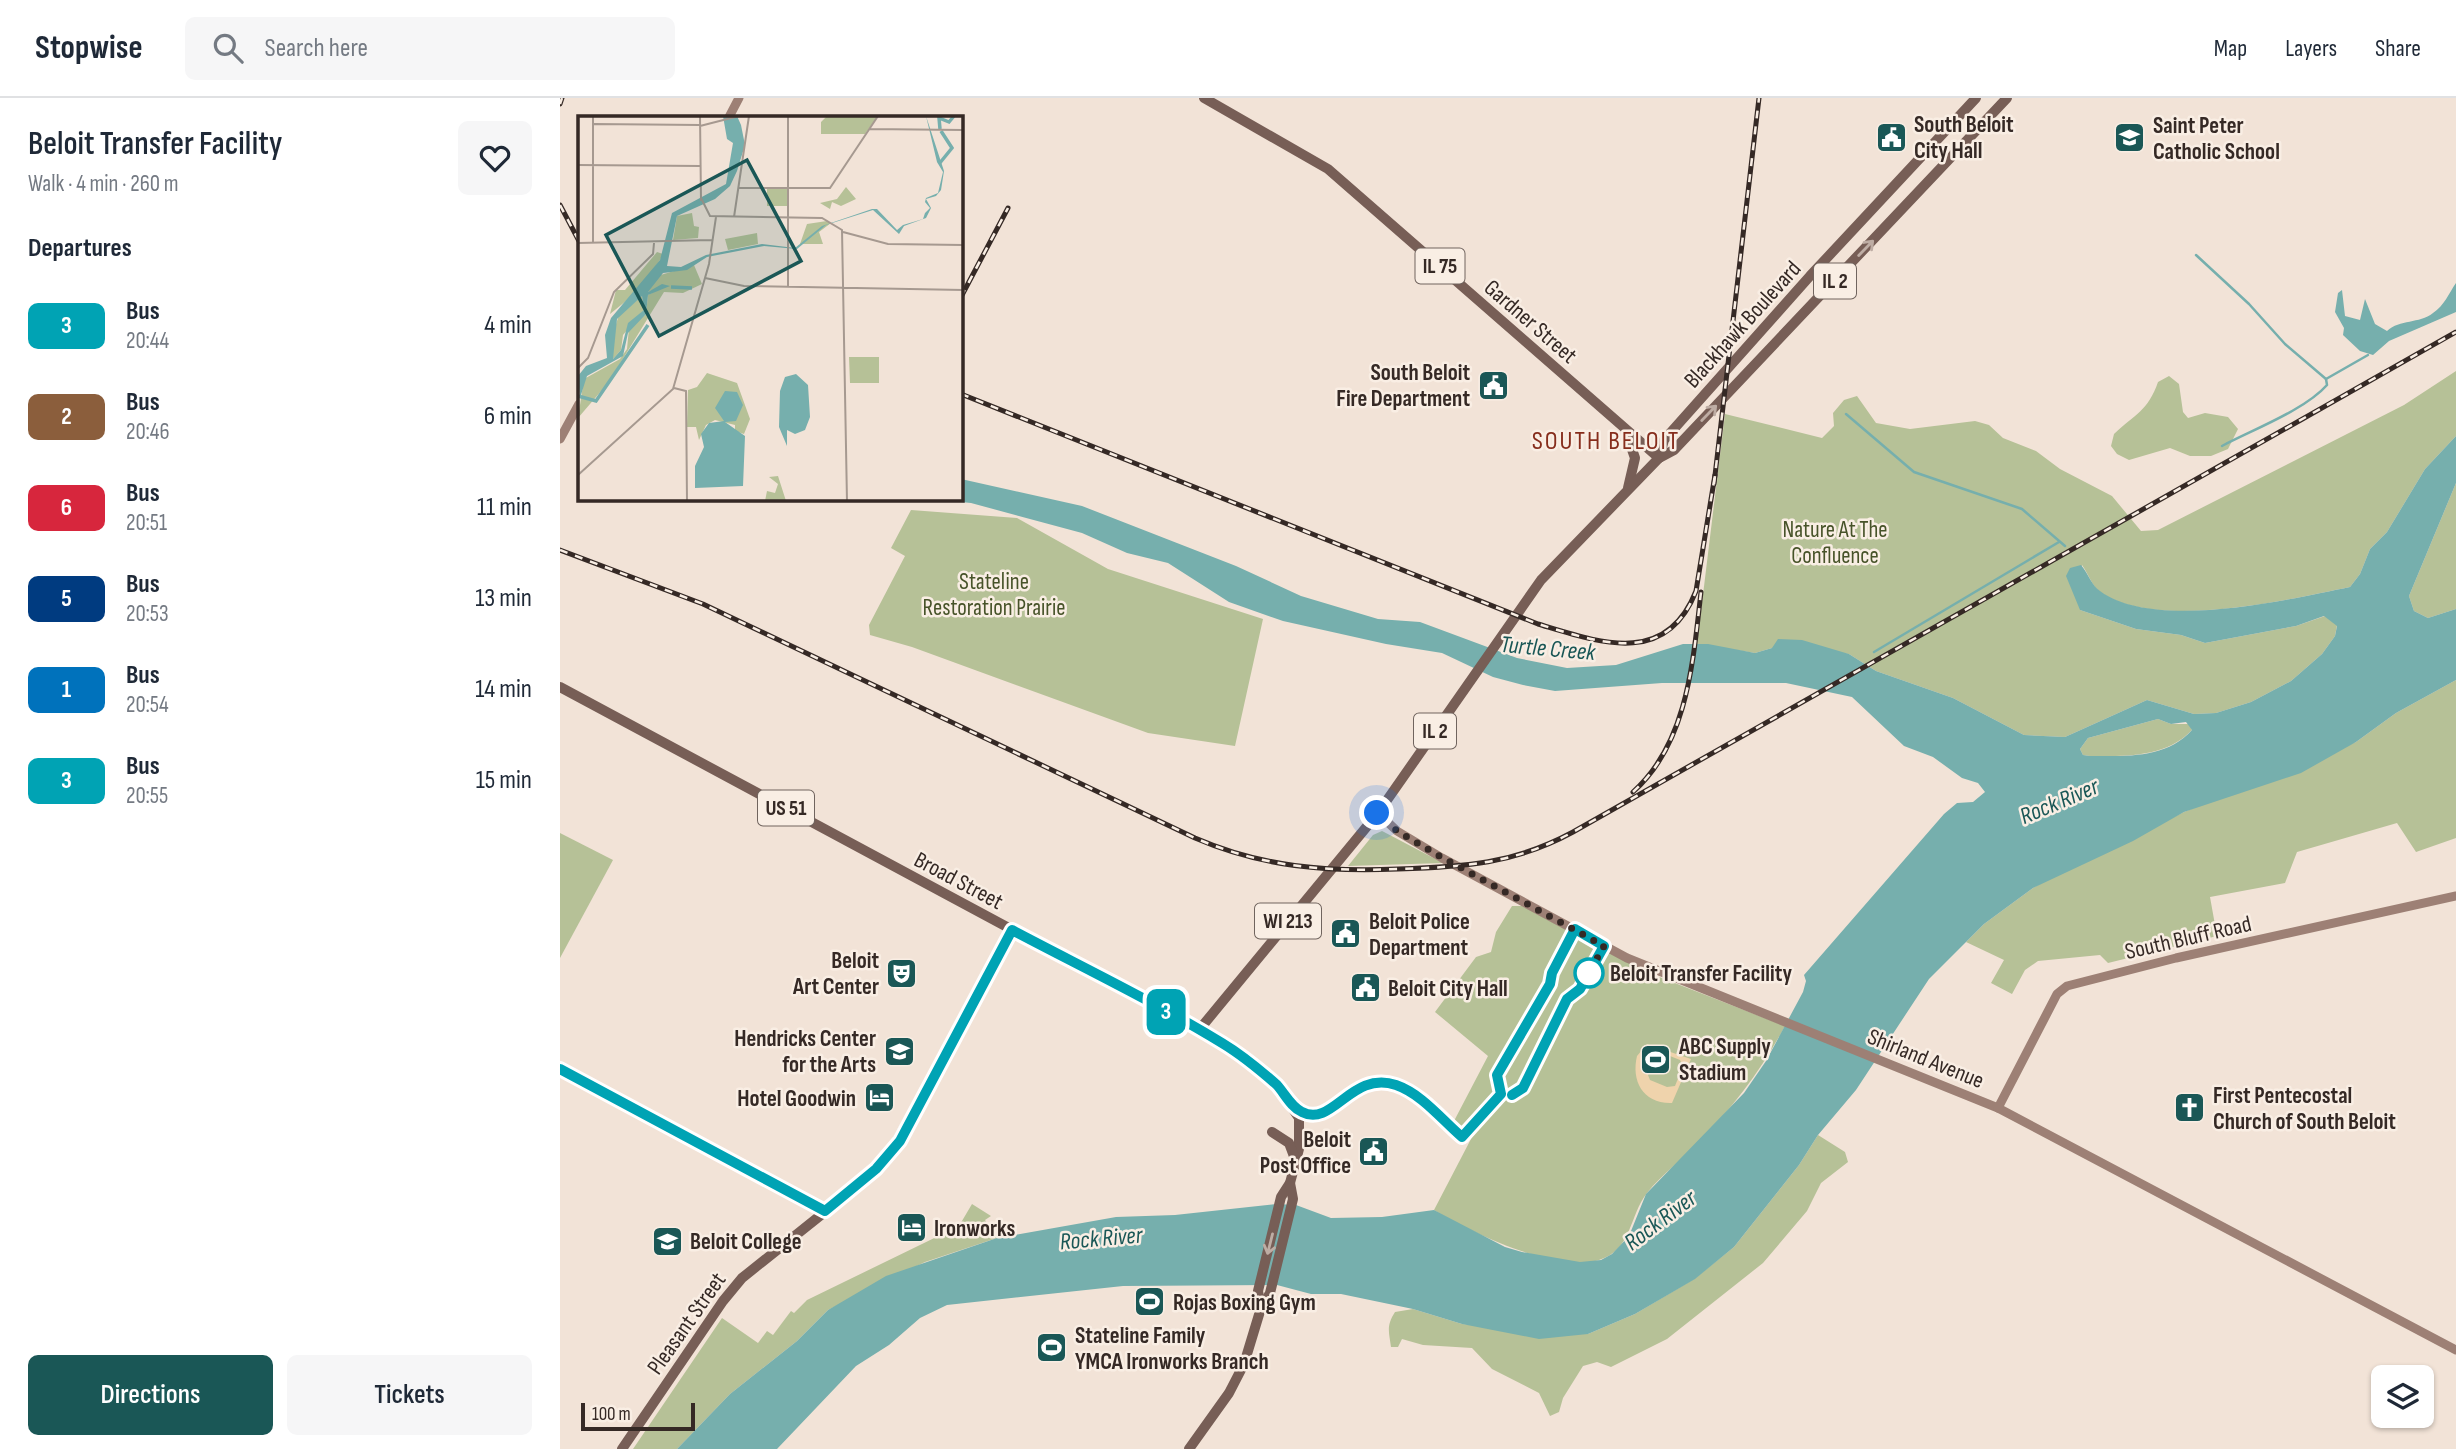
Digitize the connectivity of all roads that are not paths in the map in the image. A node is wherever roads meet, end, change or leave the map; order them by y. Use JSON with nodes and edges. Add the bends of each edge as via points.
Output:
{"nodes":[{"id":1,"x":739,"y":98,"type":"edge"},
{"id":2,"x":1205,"y":98,"type":"edge"},
{"id":3,"x":1976,"y":98,"type":"edge"},
{"id":4,"x":2007,"y":98,"type":"edge"},
{"id":5,"x":730,"y":116,"type":"edge"},
{"id":6,"x":578,"y":406,"type":"edge"},
{"id":7,"x":1624,"y":429,"type":"junction"},
{"id":8,"x":560,"y":439,"type":"edge"},
{"id":9,"x":1659,"y":458,"type":"junction"},
{"id":10,"x":1628,"y":488,"type":"junction"},
{"id":11,"x":560,"y":687,"type":"edge"},
{"id":12,"x":1405,"y":775,"type":"joint"},
{"id":13,"x":1377,"y":813,"type":"junction"},
{"id":14,"x":2456,"y":896,"type":"edge"},
{"id":15,"x":1012,"y":930,"type":"junction"},
{"id":16,"x":1199,"y":1030,"type":"junction"},
{"id":17,"x":560,"y":1069,"type":"edge"},
{"id":18,"x":1355,"y":1091,"type":"dead end"},
{"id":19,"x":1293,"y":1105,"type":"junction"},
{"id":20,"x":1998,"y":1108,"type":"junction"},
{"id":21,"x":1272,"y":1132,"type":"dead end"},
{"id":22,"x":1296,"y":1163,"type":"junction"},
{"id":23,"x":1287,"y":1198,"type":"junction"},
{"id":24,"x":825,"y":1211,"type":"junction"},
{"id":25,"x":1261,"y":1308,"type":"junction"},
{"id":26,"x":2456,"y":1350,"type":"edge"},
{"id":27,"x":622,"y":1449,"type":"edge"},
{"id":28,"x":1189,"y":1449,"type":"edge"}],
"edges":[{"from":1,"to":5,"type":"street"},
{"from":2,"to":7,"type":"main road","name":"Gardner Street","number":"IL 75","via":[[1328,169]]},
{"from":3,"to":9,"type":"main road","name":"Blackhawk Boulevard","number":"IL 2","via":[[1664,439]]},
{"from":9,"to":4,"type":"main road","name":"Blackhawk Boulevard","number":"IL 2","one_way":true,"via":[[1674,450]]},
{"from":6,"to":8,"type":"street"},
{"from":7,"to":9,"type":"main road","name":"Gardner Street","number":"IL 75"},
{"from":7,"to":10,"type":"main road","via":[[1635,458]]},
{"from":9,"to":10,"type":"main road","name":"Blackhawk Boulevard","number":"IL 2"},
{"from":10,"to":12,"type":"main road","name":"Blackhawk Boulevard","number":"IL 2","via":[[1541,580]]},
{"from":11,"to":15,"type":"main road","name":"Broad Street","number":"US 51"},
{"from":12,"to":13,"type":"main road","number":"WI 213"},
{"from":13,"to":16,"type":"main road","number":"WI 213"},
{"from":13,"to":20,"type":"street","name":"Shirland Avenue","via":[[1397,831],[1443,858],[1653,970]]},
{"from":14,"to":20,"type":"street","name":"South Bluff Road","via":[[2067,986],[2053,1000]]},
{"from":15,"to":16,"type":"main road","name":"Broad Street"},
{"from":15,"to":24,"type":"main road","name":"Pleasant Street","via":[[900,1141],[876,1169]]},
{"from":16,"to":19,"type":"main road","name":"Broad Street","via":[[1243,1057]]},
{"from":17,"to":24,"type":"street"},
{"from":18,"to":19,"type":"main road","via":[[1320,1115],[1305,1114]]},
{"from":19,"to":22,"type":"main road","via":[[1300,1128]]},
{"from":20,"to":26,"type":"street","name":"Shirland Avenue"},
{"from":21,"to":22,"type":"main road","via":[[1289,1143]]},
{"from":22,"to":23,"type":"main road"},
{"from":23,"to":25,"type":"main road","via":[[1270,1293]]},
{"from":23,"to":25,"type":"main road","one_way":true,"via":[[1258,1291]]},
{"from":24,"to":27,"type":"main road","name":"Pleasant Street","via":[[742,1278]]},
{"from":25,"to":28,"type":"main road","via":[[1241,1372]]}]}
